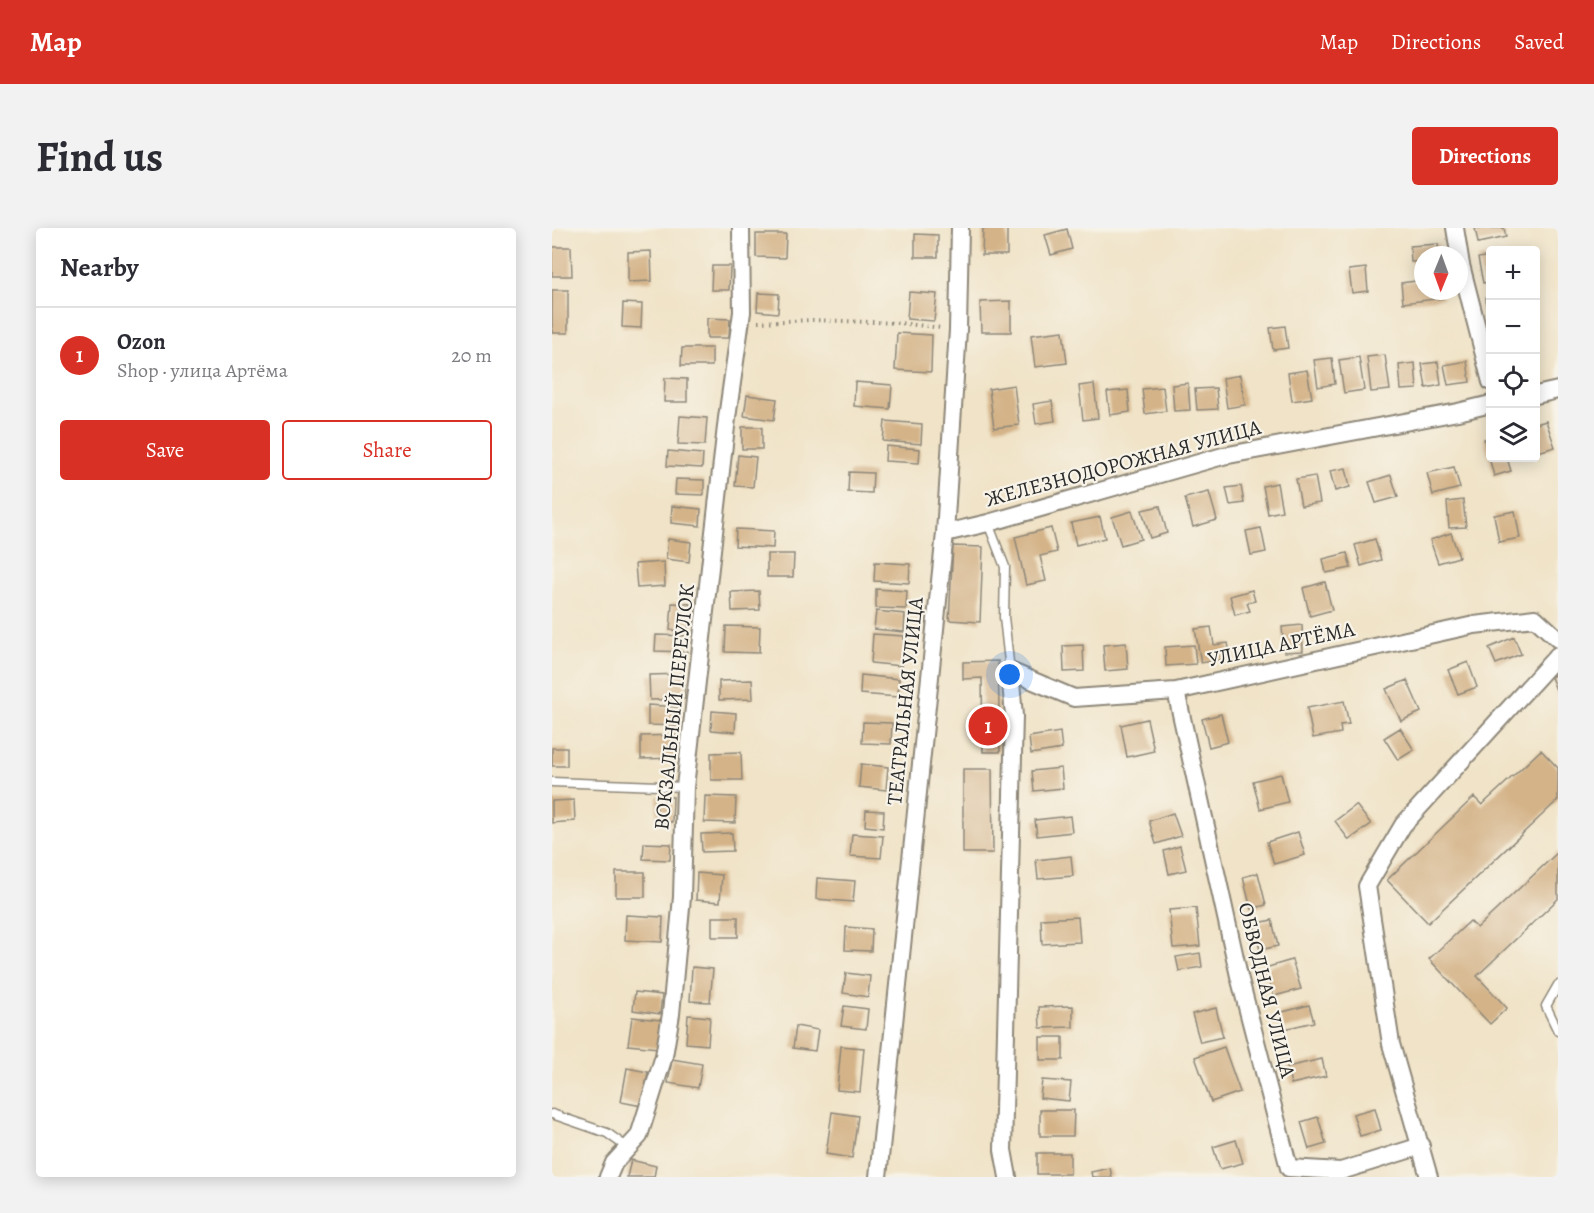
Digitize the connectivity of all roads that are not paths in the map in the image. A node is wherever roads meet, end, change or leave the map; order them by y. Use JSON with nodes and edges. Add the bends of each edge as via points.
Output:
{"nodes":[{"id":1,"x":741,"y":228,"type":"edge"},
{"id":2,"x":960,"y":228,"type":"edge"},
{"id":3,"x":1455,"y":228,"type":"edge"},
{"id":4,"x":1486,"y":362,"type":"edge"},
{"id":5,"x":1558,"y":390,"type":"edge"},
{"id":6,"x":1540,"y":394,"type":"edge"},
{"id":7,"x":1486,"y":405,"type":"edge"},
{"id":8,"x":988,"y":523,"type":"junction"},
{"id":9,"x":945,"y":532,"type":"junction"},
{"id":10,"x":1558,"y":639,"type":"edge"},
{"id":11,"x":1558,"y":655,"type":"edge"},
{"id":12,"x":1010,"y":671,"type":"junction"},
{"id":13,"x":1176,"y":690,"type":"junction"},
{"id":14,"x":552,"y":782,"type":"edge"},
{"id":15,"x":685,"y":787,"type":"junction"},
{"id":16,"x":1558,"y":985,"type":"edge"},
{"id":17,"x":1558,"y":1031,"type":"edge"},
{"id":18,"x":552,"y":1114,"type":"edge"},
{"id":19,"x":1420,"y":1146,"type":"junction"},
{"id":20,"x":628,"y":1148,"type":"junction"},
{"id":21,"x":609,"y":1177,"type":"edge"},
{"id":22,"x":878,"y":1177,"type":"edge"},
{"id":23,"x":1008,"y":1177,"type":"edge"},
{"id":24,"x":1429,"y":1177,"type":"edge"}],
"edges":[{"from":1,"to":15,"type":"street","name":"ВОКЗАЛЬНЫЙ ПЕРЕУЛОК","via":[[741,321]]},
{"from":2,"to":9,"type":"street","name":"ТЕАТРАЛЬНАЯ УЛИЦА","via":[[958,330]]},
{"from":3,"to":4,"type":"street"},
{"from":5,"to":6,"type":"street"},
{"from":7,"to":8,"type":"street","name":"ЖЕЛЕЗНОДОРОЖНАЯ УЛИЦА","via":[[1223,456]]},
{"from":8,"to":9,"type":"street","name":"ЖЕЛЕЗНОДОРОЖНАЯ УЛИЦА"},
{"from":8,"to":12,"type":"lane","via":[[1005,567],[1004,617]]},
{"from":9,"to":22,"type":"street","name":"ТЕАТРАЛЬНАЯ УЛИЦА"},
{"from":10,"to":13,"type":"street","name":"УЛИЦА АРТЁМА","via":[[1535,618],[1474,625]]},
{"from":11,"to":19,"type":"street","via":[[1403,825],[1367,886],[1391,1044]]},
{"from":12,"to":13,"type":"street","name":"УЛИЦА АРТЁМА","via":[[1074,698]]},
{"from":12,"to":23,"type":"street","via":[[1014,716],[1003,1150]]},
{"from":13,"to":19,"type":"street","name":"ОБВОДНАЯ УЛИЦА","via":[[1239,976],[1289,1168],[1341,1171]]},
{"from":14,"to":15,"type":"lane"},
{"from":15,"to":20,"type":"street","name":"ВОКЗАЛЬНЫЙ ПЕРЕУЛОК","via":[[682,897],[664,1056],[639,1136]]},
{"from":16,"to":17,"type":"lane","via":[[1546,1006]]},
{"from":18,"to":20,"type":"lane","via":[[607,1133]]},
{"from":19,"to":24,"type":"street"},
{"from":20,"to":21,"type":"street","name":"ВОКЗАЛЬНЫЙ ПЕРЕУЛОК","via":[[614,1163]]}]}
